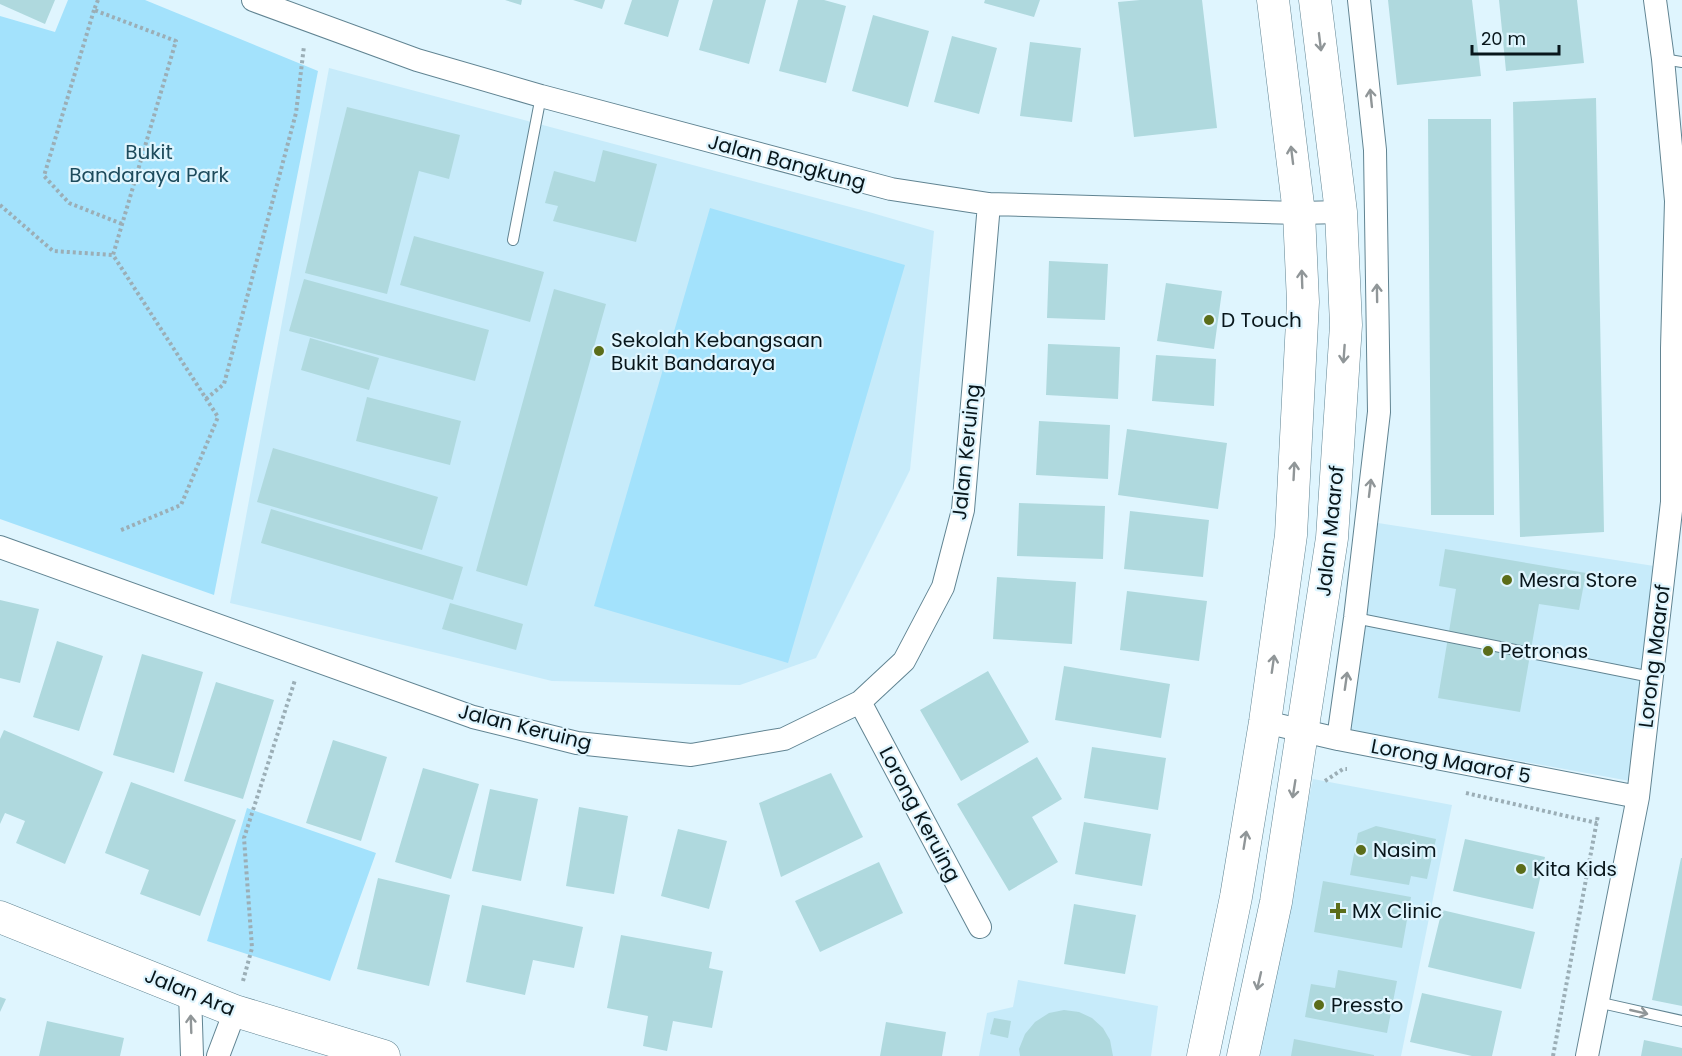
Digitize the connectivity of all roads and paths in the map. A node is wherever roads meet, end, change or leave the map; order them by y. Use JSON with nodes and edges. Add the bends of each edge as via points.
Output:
{"nodes":[{"id":1,"x":98,"y":0,"type":"edge"},
{"id":2,"x":253,"y":0,"type":"edge"},
{"id":3,"x":1273,"y":0,"type":"edge"},
{"id":4,"x":1315,"y":0,"type":"edge"},
{"id":5,"x":1359,"y":0,"type":"edge"},
{"id":6,"x":1656,"y":0,"type":"edge"},
{"id":7,"x":94,"y":10,"type":"junction"},
{"id":8,"x":308,"y":21,"type":"junction"},
{"id":9,"x":1672,"y":61,"type":"edge"},
{"id":10,"x":541,"y":96,"type":"junction"},
{"id":11,"x":1679,"y":201,"type":"edge"},
{"id":12,"x":989,"y":204,"type":"junction"},
{"id":13,"x":0,"y":205,"type":"edge"},
{"id":14,"x":1341,"y":212,"type":"junction"},
{"id":15,"x":1299,"y":213,"type":"junction"},
{"id":16,"x":122,"y":224,"type":"junction"},
{"id":17,"x":513,"y":240,"type":"dead end"},
{"id":18,"x":113,"y":255,"type":"junction"},
{"id":19,"x":1677,"y":350,"type":"edge"},
{"id":20,"x":206,"y":399,"type":"junction"},
{"id":21,"x":1677,"y":503,"type":"edge"},
{"id":22,"x":119,"y":531,"type":"dead end"},
{"id":23,"x":0,"y":547,"type":"edge"},
{"id":24,"x":1355,"y":618,"type":"junction"},
{"id":25,"x":304,"y":655,"type":"junction"},
{"id":26,"x":1652,"y":677,"type":"junction"},
{"id":27,"x":860,"y":702,"type":"junction"},
{"id":28,"x":1264,"y":722,"type":"junction"},
{"id":29,"x":1303,"y":731,"type":"junction"},
{"id":30,"x":1338,"y":739,"type":"junction"},
{"id":31,"x":1353,"y":771,"type":"dead end"},
{"id":32,"x":1319,"y":786,"type":"dead end"},
{"id":33,"x":1603,"y":790,"type":"junction"},
{"id":34,"x":1462,"y":792,"type":"dead end"},
{"id":35,"x":1638,"y":797,"type":"junction"},
{"id":36,"x":1597,"y":823,"type":"junction"},
{"id":37,"x":0,"y":917,"type":"edge"},
{"id":38,"x":980,"y":927,"type":"dead end"},
{"id":39,"x":190,"y":992,"type":"junction"},
{"id":40,"x":1597,"y":1002,"type":"junction"},
{"id":41,"x":235,"y":1011,"type":"junction"},
{"id":42,"x":1682,"y":1021,"type":"edge"},
{"id":43,"x":192,"y":1056,"type":"edge"},
{"id":44,"x":218,"y":1056,"type":"edge"},
{"id":45,"x":384,"y":1056,"type":"edge"},
{"id":46,"x":1203,"y":1056,"type":"edge"},
{"id":47,"x":1243,"y":1056,"type":"edge"},
{"id":48,"x":1553,"y":1056,"type":"edge"},
{"id":49,"x":1587,"y":1056,"type":"edge"}],
"edges":[{"from":1,"to":7,"type":"path"},
{"from":2,"to":8,"type":"street","name":"Jalan Bangkung"},
{"from":15,"to":3,"type":"main road","name":"Jalan Maarof","one_way":true},
{"from":4,"to":14,"type":"main road","name":"Jalan Maarof","one_way":true},
{"from":24,"to":5,"type":"street","name":"Jalan Maarof","one_way":true,"via":[[1378,412],[1375,150]]},
{"from":6,"to":9,"type":"street","name":"Lorong Maarof"},
{"from":7,"to":16,"type":"path","via":[[44,176],[69,203]]},
{"from":7,"to":16,"type":"path","via":[[176,41]]},
{"from":8,"to":10,"type":"street","name":"Jalan Bangkung","via":[[417,60]]},
{"from":8,"to":20,"type":"path","via":[[296,113],[224,384]]},
{"from":9,"to":11,"type":"street","name":"Lorong Maarof"},
{"from":10,"to":12,"type":"street","name":"Jalan Bangkung","via":[[891,189]]},
{"from":10,"to":17,"type":"lane"},
{"from":11,"to":19,"type":"street","name":"Lorong Maarof"},
{"from":12,"to":15,"type":"street","name":"Jalan Bangkung"},
{"from":12,"to":27,"type":"street","name":"Jalan Keruing","via":[[963,510],[943,587],[904,661]]},
{"from":13,"to":18,"type":"path","via":[[53,250]]},
{"from":14,"to":15,"type":"street","name":"Jalan Bangkung"},
{"from":14,"to":29,"type":"main road","name":"Jalan Maarof","one_way":true,"via":[[1346,325],[1332,538]]},
{"from":28,"to":15,"type":"main road","name":"Jalan Maarof","one_way":true,"via":[[1291,535],[1303,302]]},
{"from":16,"to":18,"type":"path"},
{"from":18,"to":20,"type":"path"},
{"from":19,"to":21,"type":"street","name":"Lorong Maarof"},
{"from":20,"to":22,"type":"path","via":[[218,417],[181,505]]},
{"from":21,"to":26,"type":"street","name":"Lorong Maarof"},
{"from":23,"to":25,"type":"street","name":"Jalan Keruing"},
{"from":24,"to":26,"type":"lane"},
{"from":30,"to":24,"type":"street","name":"Jalan Maarof","one_way":true},
{"from":25,"to":27,"type":"street","name":"Jalan Keruing","via":[[496,723],[577,743],[691,755],[784,739]]},
{"from":25,"to":41,"type":"path","via":[[243,838],[252,948]]},
{"from":26,"to":35,"type":"street","name":"Lorong Maarof"},
{"from":27,"to":38,"type":"street","name":"Lorong Keruing"},
{"from":28,"to":29,"type":"street","name":"Lorong Maarof 5"},
{"from":46,"to":28,"type":"main road","name":"Jalan Maarof","one_way":true,"via":[[1236,897]]},
{"from":29,"to":30,"type":"street","name":"Lorong Maarof 5"},
{"from":29,"to":47,"type":"main road","name":"Jalan Maarof","one_way":true,"via":[[1276,902]]},
{"from":30,"to":33,"type":"street","name":"Lorong Maarof 5"},
{"from":31,"to":32,"type":"path","via":[[1342,769]]},
{"from":33,"to":35,"type":"street","name":"Lorong Maarof 5"},
{"from":33,"to":36,"type":"path"},
{"from":34,"to":36,"type":"path"},
{"from":35,"to":40,"type":"street","name":"Lorong Maarof"},
{"from":36,"to":48,"type":"path"},
{"from":37,"to":39,"type":"main road","name":"Jalan Ara"},
{"from":39,"to":41,"type":"main road","name":"Jalan Ara"},
{"from":43,"to":39,"type":"street","one_way":true},
{"from":40,"to":42,"type":"lane","one_way":true},
{"from":40,"to":49,"type":"street","name":"Lorong Maarof"},
{"from":41,"to":44,"type":"street"},
{"from":41,"to":45,"type":"main road","name":"Jalan Ara"}]}
